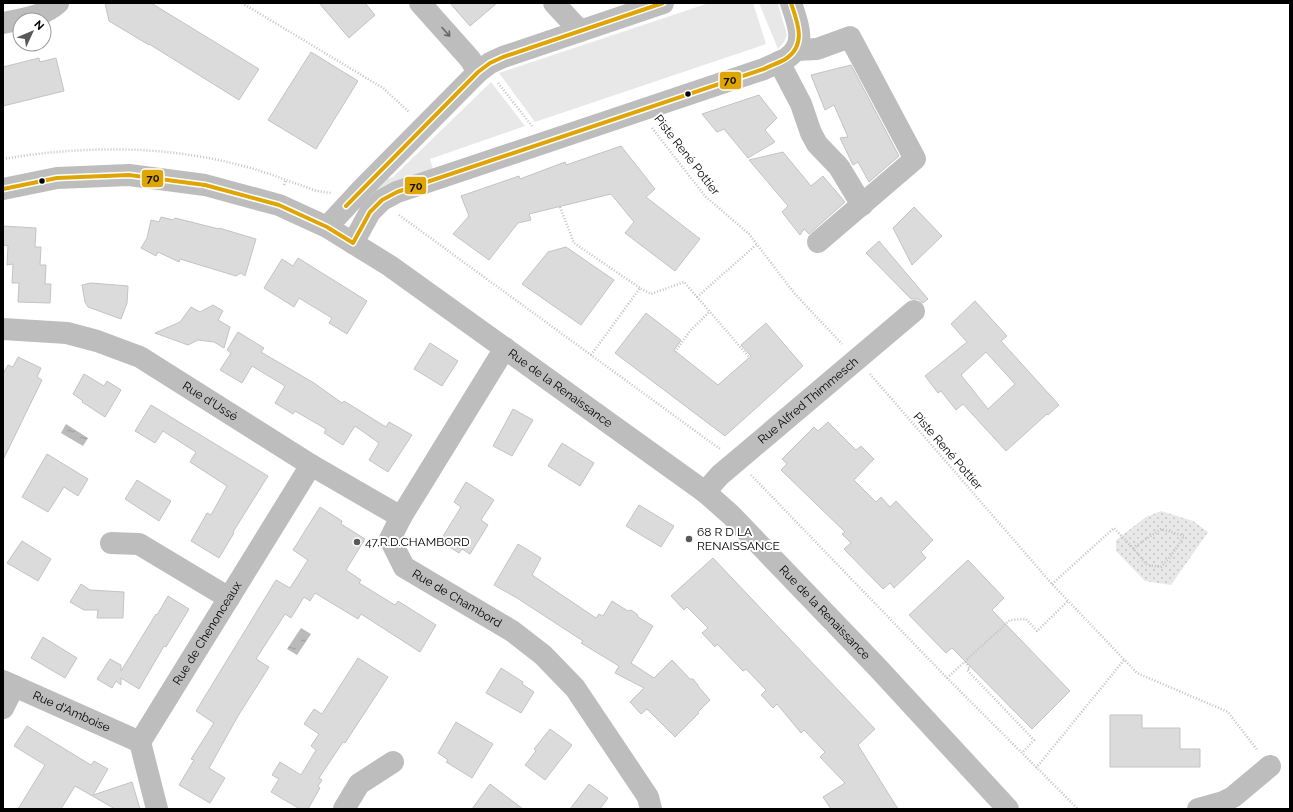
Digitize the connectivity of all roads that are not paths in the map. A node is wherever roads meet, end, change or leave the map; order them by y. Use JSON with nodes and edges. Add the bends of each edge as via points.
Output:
{"nodes":[{"id":1,"x":58,"y":3,"type":"edge"},
{"id":2,"x":420,"y":3,"type":"edge"},
{"id":3,"x":554,"y":3,"type":"edge"},
{"id":4,"x":663,"y":3,"type":"edge"},
{"id":5,"x":791,"y":3,"type":"edge"},
{"id":6,"x":629,"y":8,"type":"edge"},
{"id":7,"x":3,"y":24,"type":"edge"},
{"id":8,"x":580,"y":31,"type":"junction"},
{"id":9,"x":788,"y":56,"type":"junction"},
{"id":10,"x":482,"y":70,"type":"junction"},
{"id":11,"x":3,"y":189,"type":"edge"},
{"id":12,"x":862,"y":205,"type":"junction"},
{"id":13,"x":327,"y":227,"type":"junction"},
{"id":14,"x":818,"y":242,"type":"dead end"},
{"id":15,"x":353,"y":243,"type":"junction"},
{"id":16,"x":914,"y":311,"type":"dead end"},
{"id":17,"x":3,"y":329,"type":"edge"},
{"id":18,"x":505,"y":348,"type":"junction"},
{"id":19,"x":311,"y":465,"type":"junction"},
{"id":20,"x":705,"y":492,"type":"junction"},
{"id":21,"x":401,"y":517,"type":"junction"},
{"id":22,"x":111,"y":543,"type":"dead end"},
{"id":23,"x":229,"y":598,"type":"junction"},
{"id":24,"x":9,"y":684,"type":"edge"},
{"id":25,"x":3,"y":708,"type":"edge"},
{"id":26,"x":140,"y":742,"type":"junction"},
{"id":27,"x":393,"y":762,"type":"dead end"},
{"id":28,"x":1270,"y":766,"type":"road end"},
{"id":29,"x":157,"y":809,"type":"edge"},
{"id":30,"x":344,"y":809,"type":"edge"},
{"id":31,"x":651,"y":809,"type":"edge"},
{"id":32,"x":1008,"y":809,"type":"edge"},
{"id":33,"x":1198,"y":809,"type":"edge"}],
"edges":[{"from":1,"to":7,"type":"street","via":[[35,16]]},
{"from":2,"to":10,"type":"street","one_way":true},
{"from":3,"to":8,"type":"street"},
{"from":4,"to":6,"type":"street"},
{"from":5,"to":9,"type":"street","via":[[800,38]]},
{"from":6,"to":8,"type":"street"},
{"from":8,"to":10,"type":"street","via":[[503,57]]},
{"from":9,"to":12,"type":"street","via":[[811,133],[817,144],[839,167]]},
{"from":9,"to":12,"type":"street","via":[[850,36],[915,159]]},
{"from":9,"to":15,"type":"street","via":[[764,69],[397,192],[382,200],[370,212]]},
{"from":10,"to":13,"type":"street"},
{"from":11,"to":13,"type":"street","name":"Rue de la Renaissance","via":[[57,178],[129,175],[205,185],[279,205]]},
{"from":12,"to":14,"type":"street"},
{"from":13,"to":15,"type":"street","name":"Rue de la Renaissance"},
{"from":15,"to":18,"type":"street","name":"Rue de la Renaissance","via":[[390,266]]},
{"from":16,"to":20,"type":"street","name":"Rue Alfred Thimmesch","via":[[720,475]]},
{"from":17,"to":19,"type":"street","name":"Rue d'Ussé","via":[[67,333],[140,357]]},
{"from":18,"to":20,"type":"street","name":"Rue de la Renaissance"},
{"from":18,"to":21,"type":"street","name":"Rue de Chambord"},
{"from":19,"to":21,"type":"street","name":"Rue d'Ussé"},
{"from":19,"to":23,"type":"street","name":"Rue de Chenonceaux"},
{"from":20,"to":32,"type":"street","name":"Rue de la Renaissance","via":[[731,515],[877,667]]},
{"from":21,"to":31,"type":"street","name":"Rue de Chambord","via":[[390,539],[404,567],[512,631],[543,655],[575,688],[648,797]]},
{"from":22,"to":23,"type":"street","via":[[140,544]]},
{"from":23,"to":26,"type":"street","name":"Rue de Chenonceaux"},
{"from":24,"to":25,"type":"street"},
{"from":24,"to":26,"type":"street","name":"Rue d'Amboise"},
{"from":26,"to":29,"type":"street"},
{"from":27,"to":30,"type":"street","via":[[359,784]]},
{"from":28,"to":33,"type":"street","via":[[1233,798]]}]}
